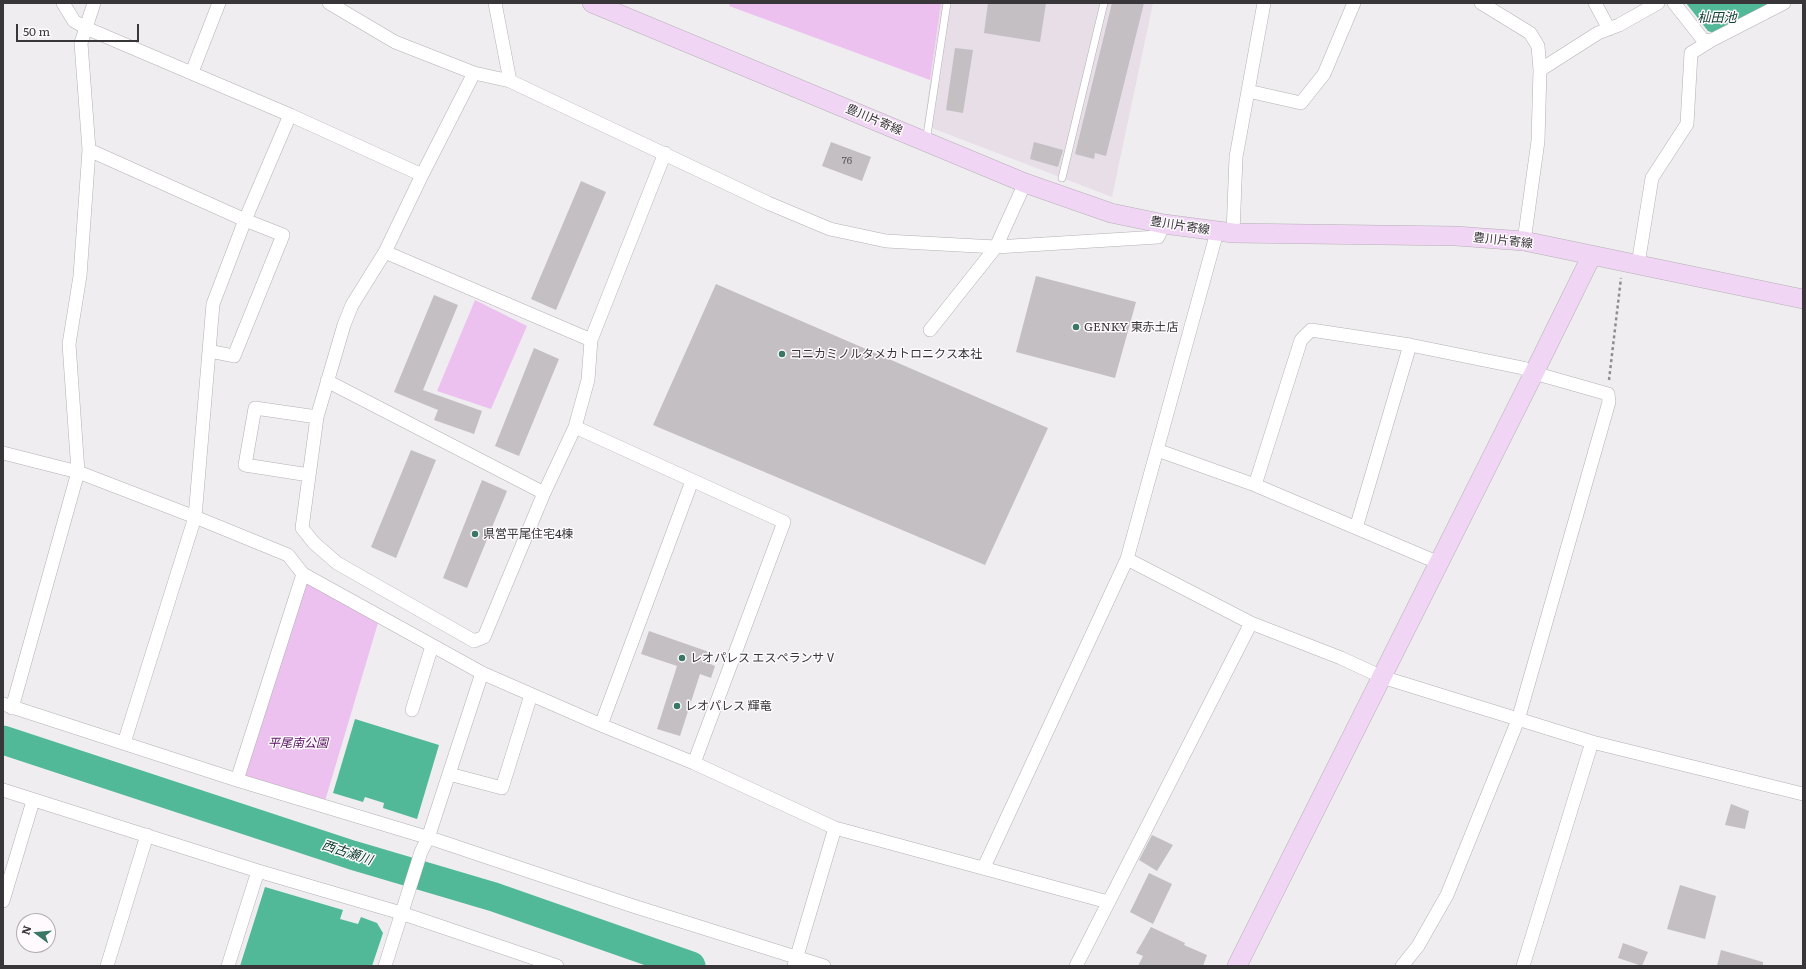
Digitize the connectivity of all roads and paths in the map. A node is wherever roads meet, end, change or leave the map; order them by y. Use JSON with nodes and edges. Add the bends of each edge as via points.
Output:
{"nodes":[{"id":1,"x":63,"y":3,"type":"edge"},
{"id":2,"x":94,"y":3,"type":"edge"},
{"id":3,"x":219,"y":3,"type":"edge"},
{"id":4,"x":329,"y":3,"type":"edge"},
{"id":5,"x":495,"y":3,"type":"edge"},
{"id":6,"x":592,"y":3,"type":"edge"},
{"id":7,"x":947,"y":3,"type":"edge"},
{"id":8,"x":1104,"y":3,"type":"edge"},
{"id":9,"x":1264,"y":3,"type":"edge"},
{"id":10,"x":1354,"y":3,"type":"edge"},
{"id":11,"x":1482,"y":3,"type":"edge"},
{"id":12,"x":1595,"y":3,"type":"edge"},
{"id":13,"x":1658,"y":3,"type":"edge"},
{"id":14,"x":1674,"y":3,"type":"edge"},
{"id":15,"x":1784,"y":3,"type":"edge"},
{"id":16,"x":86,"y":28,"type":"junction"},
{"id":17,"x":1609,"y":29,"type":"junction"},
{"id":18,"x":1712,"y":40,"type":"junction"},
{"id":19,"x":1540,"y":70,"type":"junction"},
{"id":20,"x":192,"y":72,"type":"junction"},
{"id":21,"x":474,"y":73,"type":"junction"},
{"id":22,"x":510,"y":81,"type":"junction"},
{"id":23,"x":1248,"y":91,"type":"junction"},
{"id":24,"x":290,"y":115,"type":"junction"},
{"id":25,"x":926,"y":142,"type":"junction"},
{"id":26,"x":89,"y":150,"type":"junction"},
{"id":27,"x":665,"y":153,"type":"junction"},
{"id":28,"x":422,"y":175,"type":"junction"},
{"id":29,"x":1062,"y":178,"type":"dead end"},
{"id":30,"x":1025,"y":183,"type":"junction"},
{"id":31,"x":245,"y":220,"type":"junction"},
{"id":32,"x":1164,"y":224,"type":"junction"},
{"id":33,"x":1225,"y":232,"type":"junction"},
{"id":34,"x":1524,"y":241,"type":"junction"},
{"id":35,"x":996,"y":247,"type":"junction"},
{"id":36,"x":385,"y":252,"type":"junction"},
{"id":37,"x":1592,"y":255,"type":"junction"},
{"id":38,"x":1631,"y":263,"type":"junction"},
{"id":39,"x":1803,"y":299,"type":"edge"},
{"id":40,"x":930,"y":330,"type":"dead end"},
{"id":41,"x":590,"y":340,"type":"junction"},
{"id":42,"x":1410,"y":344,"type":"junction"},
{"id":43,"x":209,"y":351,"type":"junction"},
{"id":44,"x":1534,"y":374,"type":"junction"},
{"id":45,"x":327,"y":381,"type":"junction"},
{"id":46,"x":1608,"y":394,"type":"junction"},
{"id":47,"x":318,"y":417,"type":"junction"},
{"id":48,"x":575,"y":427,"type":"junction"},
{"id":49,"x":1157,"y":450,"type":"junction"},
{"id":50,"x":3,"y":453,"type":"edge"},
{"id":51,"x":78,"y":472,"type":"junction"},
{"id":52,"x":308,"y":475,"type":"junction"},
{"id":53,"x":692,"y":481,"type":"junction"},
{"id":54,"x":1255,"y":486,"type":"junction"},
{"id":55,"x":544,"y":493,"type":"junction"},
{"id":56,"x":195,"y":517,"type":"junction"},
{"id":57,"x":1356,"y":528,"type":"junction"},
{"id":58,"x":1127,"y":559,"type":"junction"},
{"id":59,"x":1439,"y":563,"type":"junction"},
{"id":60,"x":303,"y":574,"type":"junction"},
{"id":61,"x":1251,"y":624,"type":"junction"},
{"id":62,"x":432,"y":646,"type":"junction"},
{"id":63,"x":482,"y":673,"type":"junction"},
{"id":64,"x":1382,"y":677,"type":"junction"},
{"id":65,"x":531,"y":694,"type":"junction"},
{"id":66,"x":7,"y":706,"type":"edge"},
{"id":67,"x":412,"y":710,"type":"dead end"},
{"id":68,"x":1518,"y":720,"type":"junction"},
{"id":69,"x":601,"y":725,"type":"junction"},
{"id":70,"x":1592,"y":742,"type":"junction"},
{"id":71,"x":124,"y":743,"type":"junction"},
{"id":72,"x":694,"y":763,"type":"junction"},
{"id":73,"x":449,"y":774,"type":"junction"},
{"id":74,"x":237,"y":780,"type":"junction"},
{"id":75,"x":3,"y":790,"type":"edge"},
{"id":76,"x":1803,"y":794,"type":"edge"},
{"id":77,"x":33,"y":801,"type":"junction"},
{"id":78,"x":835,"y":828,"type":"junction"},
{"id":79,"x":146,"y":835,"type":"junction"},
{"id":80,"x":428,"y":838,"type":"junction"},
{"id":81,"x":984,"y":867,"type":"junction"},
{"id":82,"x":258,"y":871,"type":"junction"},
{"id":83,"x":3,"y":901,"type":"edge"},
{"id":84,"x":1108,"y":902,"type":"junction"},
{"id":85,"x":401,"y":913,"type":"junction"},
{"id":86,"x":795,"y":961,"type":"edge"},
{"id":87,"x":529,"y":962,"type":"edge"},
{"id":88,"x":107,"y":966,"type":"edge"},
{"id":89,"x":228,"y":966,"type":"edge"},
{"id":90,"x":385,"y":966,"type":"edge"},
{"id":91,"x":558,"y":966,"type":"edge"},
{"id":92,"x":824,"y":966,"type":"edge"},
{"id":93,"x":1076,"y":966,"type":"edge"},
{"id":94,"x":1237,"y":966,"type":"edge"},
{"id":95,"x":1402,"y":966,"type":"edge"},
{"id":96,"x":1523,"y":966,"type":"edge"}],
"edges":[{"from":1,"to":16,"type":"street","via":[[74,21]]},
{"from":2,"to":16,"type":"street"},
{"from":3,"to":20,"type":"street"},
{"from":4,"to":21,"type":"street","via":[[395,42]]},
{"from":5,"to":22,"type":"street"},
{"from":6,"to":25,"type":"main road","name":"豊川片寄線"},
{"from":7,"to":25,"type":"lane"},
{"from":8,"to":29,"type":"lane"},
{"from":9,"to":23,"type":"street"},
{"from":10,"to":23,"type":"street","via":[[1324,74],[1301,102]]},
{"from":11,"to":19,"type":"street","via":[[1530,33],[1538,46]]},
{"from":12,"to":17,"type":"street"},
{"from":13,"to":17,"type":"street"},
{"from":14,"to":18,"type":"street","via":[[1704,41]]},
{"from":15,"to":18,"type":"street"},
{"from":16,"to":20,"type":"street"},
{"from":16,"to":26,"type":"street","via":[[81,43]]},
{"from":17,"to":19,"type":"street","via":[[1598,33]]},
{"from":18,"to":38,"type":"street","via":[[1691,53],[1687,124],[1652,178]]},
{"from":19,"to":34,"type":"street","via":[[1538,141]]},
{"from":20,"to":24,"type":"street"},
{"from":21,"to":22,"type":"street"},
{"from":21,"to":28,"type":"street"},
{"from":22,"to":27,"type":"street"},
{"from":23,"to":33,"type":"street"},
{"from":24,"to":28,"type":"street"},
{"from":24,"to":31,"type":"street"},
{"from":25,"to":30,"type":"main road","name":"豊川片寄線"},
{"from":26,"to":31,"type":"street"},
{"from":26,"to":51,"type":"street","via":[[80,276],[69,344]]},
{"from":27,"to":35,"type":"street","via":[[768,203],[830,229],[886,241]]},
{"from":27,"to":41,"type":"street"},
{"from":28,"to":36,"type":"street"},
{"from":30,"to":32,"type":"main road","name":"豊川片寄線","via":[[1111,212]]},
{"from":30,"to":35,"type":"street"},
{"from":31,"to":43,"type":"street","via":[[213,304]]},
{"from":31,"to":43,"type":"street","via":[[283,235],[234,356]]},
{"from":32,"to":33,"type":"main road","name":"豊川片寄線"},
{"from":32,"to":35,"type":"street","via":[[1158,238]]},
{"from":33,"to":34,"type":"main road","name":"豊川片寄線","via":[[1456,236]]},
{"from":33,"to":49,"type":"street"},
{"from":34,"to":37,"type":"main road","name":"豊川片寄線"},
{"from":35,"to":40,"type":"street"},
{"from":36,"to":41,"type":"street"},
{"from":36,"to":45,"type":"street","via":[[352,305]]},
{"from":37,"to":38,"type":"main road","name":"豊川片寄線"},
{"from":37,"to":44,"type":"main road"},
{"from":38,"to":39,"type":"main road","name":"豊川片寄線"},
{"from":38,"to":46,"type":"path"},
{"from":41,"to":48,"type":"street","via":[[588,380]]},
{"from":42,"to":44,"type":"street","via":[[1523,368]]},
{"from":42,"to":54,"type":"street","via":[[1311,330],[1301,340]]},
{"from":42,"to":57,"type":"street"},
{"from":43,"to":56,"type":"street"},
{"from":44,"to":46,"type":"street"},
{"from":44,"to":59,"type":"main road"},
{"from":45,"to":47,"type":"street"},
{"from":45,"to":55,"type":"street"},
{"from":46,"to":68,"type":"street","via":[[1609,402]]},
{"from":47,"to":52,"type":"street"},
{"from":47,"to":52,"type":"street","via":[[255,408],[245,465]]},
{"from":48,"to":53,"type":"street"},
{"from":48,"to":55,"type":"street"},
{"from":49,"to":54,"type":"street"},
{"from":49,"to":58,"type":"street"},
{"from":50,"to":51,"type":"street"},
{"from":51,"to":56,"type":"street"},
{"from":51,"to":66,"type":"street"},
{"from":52,"to":55,"type":"street","via":[[302,528],[314,543],[337,563],[474,641],[484,637]]},
{"from":53,"to":69,"type":"street"},
{"from":53,"to":72,"type":"street","via":[[784,522]]},
{"from":54,"to":57,"type":"street"},
{"from":56,"to":60,"type":"street","via":[[288,555]]},
{"from":56,"to":71,"type":"street"},
{"from":57,"to":59,"type":"street"},
{"from":58,"to":61,"type":"street"},
{"from":58,"to":81,"type":"street"},
{"from":59,"to":64,"type":"main road"},
{"from":60,"to":62,"type":"street"},
{"from":60,"to":74,"type":"street"},
{"from":61,"to":64,"type":"street","via":[[1341,658]]},
{"from":61,"to":84,"type":"street"},
{"from":62,"to":63,"type":"street"},
{"from":62,"to":67,"type":"street"},
{"from":63,"to":65,"type":"street"},
{"from":63,"to":73,"type":"street"},
{"from":64,"to":68,"type":"street"},
{"from":64,"to":94,"type":"main road"},
{"from":65,"to":69,"type":"street"},
{"from":65,"to":73,"type":"street","via":[[502,788]]},
{"from":66,"to":71,"type":"street"},
{"from":68,"to":70,"type":"street"},
{"from":68,"to":95,"type":"street","via":[[1447,895],[1418,946]]},
{"from":69,"to":72,"type":"street"},
{"from":70,"to":76,"type":"street"},
{"from":70,"to":96,"type":"street"},
{"from":71,"to":74,"type":"street"},
{"from":72,"to":78,"type":"street"},
{"from":73,"to":80,"type":"street"},
{"from":74,"to":80,"type":"street"},
{"from":75,"to":77,"type":"street"},
{"from":77,"to":79,"type":"street"},
{"from":77,"to":83,"type":"street"},
{"from":78,"to":81,"type":"street"},
{"from":78,"to":86,"type":"street"},
{"from":79,"to":82,"type":"street"},
{"from":79,"to":88,"type":"street"},
{"from":80,"to":85,"type":"street"},
{"from":80,"to":86,"type":"street"},
{"from":81,"to":84,"type":"street"},
{"from":82,"to":85,"type":"street"},
{"from":82,"to":89,"type":"street"},
{"from":84,"to":93,"type":"street"},
{"from":85,"to":87,"type":"street"},
{"from":85,"to":90,"type":"street"},
{"from":86,"to":92,"type":"street"},
{"from":87,"to":91,"type":"street"}]}
